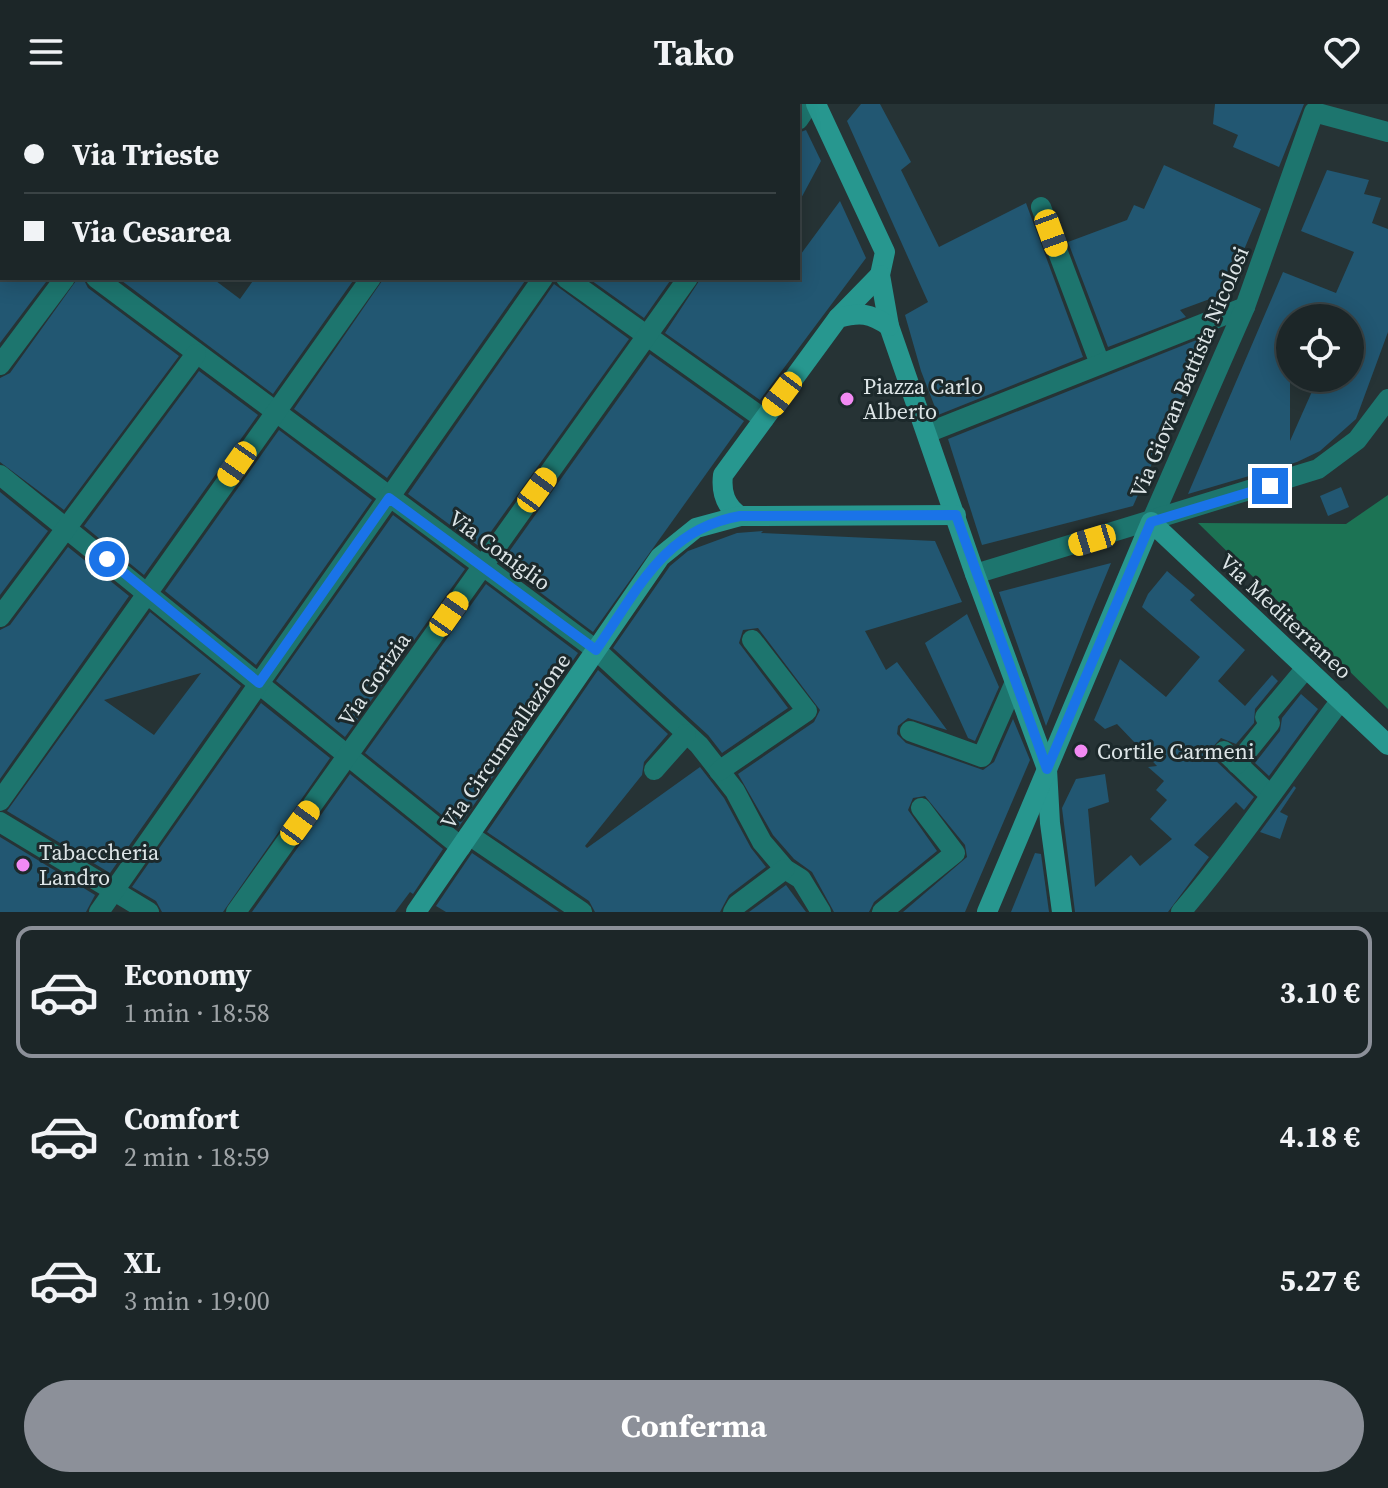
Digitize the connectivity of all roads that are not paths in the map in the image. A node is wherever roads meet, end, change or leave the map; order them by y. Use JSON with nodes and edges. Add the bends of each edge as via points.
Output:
{"nodes":[{"id":1,"x":816,"y":104,"type":"edge"},
{"id":2,"x":1388,"y":132,"type":"edge"},
{"id":3,"x":1041,"y":207,"type":"dead end"},
{"id":4,"x":880,"y":275,"type":"junction"},
{"id":5,"x":64,"y":280,"type":"edge"},
{"id":6,"x":99,"y":280,"type":"edge"},
{"id":7,"x":370,"y":280,"type":"edge"},
{"id":8,"x":542,"y":280,"type":"edge"},
{"id":9,"x":569,"y":280,"type":"edge"},
{"id":10,"x":687,"y":280,"type":"edge"},
{"id":11,"x":1245,"y":307,"type":"junction"},
{"id":12,"x":838,"y":318,"type":"junction"},
{"id":13,"x":889,"y":326,"type":"junction"},
{"id":14,"x":647,"y":336,"type":"junction"},
{"id":15,"x":196,"y":354,"type":"junction"},
{"id":16,"x":1100,"y":364,"type":"junction"},
{"id":17,"x":0,"y":365,"type":"edge"},
{"id":18,"x":1388,"y":399,"type":"edge"},
{"id":19,"x":273,"y":413,"type":"junction"},
{"id":20,"x":758,"y":415,"type":"junction"},
{"id":21,"x":934,"y":429,"type":"junction"},
{"id":22,"x":0,"y":475,"type":"edge"},
{"id":23,"x":389,"y":498,"type":"junction"},
{"id":24,"x":956,"y":515,"type":"junction"},
{"id":25,"x":740,"y":516,"type":"junction"},
{"id":26,"x":1151,"y":522,"type":"junction"},
{"id":27,"x":67,"y":526,"type":"junction"},
{"id":28,"x":483,"y":567,"type":"junction"},
{"id":29,"x":975,"y":574,"type":"junction"},
{"id":30,"x":147,"y":591,"type":"junction"},
{"id":31,"x":0,"y":617,"type":"edge"},
{"id":32,"x":752,"y":640,"type":"dead end"},
{"id":33,"x":596,"y":650,"type":"junction"},
{"id":34,"x":1306,"y":668,"type":"junction"},
{"id":35,"x":1015,"y":682,"type":"junction"},
{"id":36,"x":259,"y":683,"type":"junction"},
{"id":37,"x":1341,"y":700,"type":"junction"},
{"id":38,"x":910,"y":731,"type":"dead end"},
{"id":39,"x":686,"y":734,"type":"junction"},
{"id":40,"x":1388,"y":745,"type":"edge"},
{"id":41,"x":349,"y":756,"type":"junction"},
{"id":42,"x":1047,"y":769,"type":"junction"},
{"id":43,"x":654,"y":770,"type":"dead end"},
{"id":44,"x":719,"y":771,"type":"junction"},
{"id":45,"x":1269,"y":794,"type":"junction"},
{"id":46,"x":0,"y":801,"type":"edge"},
{"id":47,"x":921,"y":808,"type":"dead end"},
{"id":48,"x":0,"y":822,"type":"edge"},
{"id":49,"x":465,"y":841,"type":"junction"},
{"id":50,"x":785,"y":869,"type":"junction"},
{"id":51,"x":114,"y":891,"type":"junction"},
{"id":52,"x":421,"y":911,"type":"edge"},
{"id":53,"x":99,"y":912,"type":"edge"},
{"id":54,"x":149,"y":912,"type":"edge"},
{"id":55,"x":236,"y":912,"type":"edge"},
{"id":56,"x":582,"y":912,"type":"edge"},
{"id":57,"x":733,"y":912,"type":"edge"},
{"id":58,"x":821,"y":912,"type":"edge"},
{"id":59,"x":882,"y":912,"type":"edge"},
{"id":60,"x":987,"y":912,"type":"edge"},
{"id":61,"x":1062,"y":912,"type":"edge"},
{"id":62,"x":1181,"y":912,"type":"edge"}],
"edges":[{"from":1,"to":4,"type":"street","via":[[885,252]]},
{"from":2,"to":11,"type":"street","name":"Via Giovan Battista Nicolosi","via":[[1314,112]]},
{"from":3,"to":16,"type":"street"},
{"from":4,"to":12,"type":"street"},
{"from":4,"to":13,"type":"street"},
{"from":5,"to":17,"type":"street"},
{"from":6,"to":15,"type":"street","name":"Via Coniglio"},
{"from":7,"to":19,"type":"street"},
{"from":8,"to":23,"type":"street"},
{"from":9,"to":14,"type":"street"},
{"from":10,"to":14,"type":"street","name":"Via Gorizia"},
{"from":11,"to":16,"type":"street"},
{"from":11,"to":26,"type":"street","name":"Via Giovan Battista Nicolosi"},
{"from":12,"to":13,"type":"street","via":[[872,314]]},
{"from":12,"to":20,"type":"street"},
{"from":13,"to":21,"type":"street"},
{"from":14,"to":20,"type":"street"},
{"from":14,"to":28,"type":"street","name":"Via Gorizia"},
{"from":15,"to":19,"type":"street","name":"Via Coniglio"},
{"from":15,"to":27,"type":"street"},
{"from":16,"to":21,"type":"street"},
{"from":18,"to":26,"type":"street","via":[[1357,440],[1318,469]]},
{"from":19,"to":23,"type":"street","name":"Via Coniglio"},
{"from":19,"to":30,"type":"street"},
{"from":20,"to":25,"type":"street","via":[[723,475],[727,502]]},
{"from":21,"to":24,"type":"street"},
{"from":22,"to":27,"type":"street"},
{"from":23,"to":28,"type":"street","name":"Via Coniglio"},
{"from":23,"to":36,"type":"street"},
{"from":24,"to":25,"type":"street"},
{"from":24,"to":29,"type":"street"},
{"from":25,"to":33,"type":"street","name":"Via Circumvallazione","via":[[696,528],[660,557]]},
{"from":26,"to":29,"type":"street"},
{"from":26,"to":34,"type":"street","name":"Via Mediterraneo"},
{"from":26,"to":42,"type":"street","name":"Via Giovan Battista Nicolosi"},
{"from":27,"to":30,"type":"street"},
{"from":27,"to":31,"type":"street"},
{"from":28,"to":33,"type":"street","name":"Via Coniglio"},
{"from":28,"to":41,"type":"street","name":"Via Gorizia"},
{"from":29,"to":35,"type":"street"},
{"from":30,"to":36,"type":"street"},
{"from":30,"to":46,"type":"street"},
{"from":32,"to":44,"type":"street","via":[[807,711]]},
{"from":33,"to":39,"type":"street","name":"Via Coniglio"},
{"from":33,"to":49,"type":"street","name":"Via Circumvallazione"},
{"from":34,"to":37,"type":"street","name":"Via Mediterraneo"},
{"from":34,"to":45,"type":"street","via":[[1265,717],[1270,723],[1230,757]]},
{"from":35,"to":38,"type":"street","via":[[982,757]]},
{"from":35,"to":42,"type":"street"},
{"from":36,"to":41,"type":"street"},
{"from":36,"to":51,"type":"street"},
{"from":37,"to":40,"type":"street","name":"Via Mediterraneo"},
{"from":37,"to":45,"type":"street"},
{"from":39,"to":43,"type":"street"},
{"from":39,"to":44,"type":"street","name":"Via Coniglio"},
{"from":41,"to":49,"type":"street"},
{"from":41,"to":55,"type":"street","name":"Via Gorizia"},
{"from":42,"to":60,"type":"street","name":"Via Giovan Battista Nicolosi"},
{"from":42,"to":61,"type":"street"},
{"from":44,"to":50,"type":"street","name":"Via Coniglio"},
{"from":45,"to":62,"type":"street","via":[[1235,848]]},
{"from":47,"to":59,"type":"street","via":[[955,853]]},
{"from":48,"to":51,"type":"street"},
{"from":49,"to":52,"type":"street","name":"Via Circumvallazione"},
{"from":49,"to":56,"type":"street"},
{"from":50,"to":57,"type":"street"},
{"from":50,"to":58,"type":"street","name":"Via Coniglio","via":[[801,879]]},
{"from":51,"to":53,"type":"street"},
{"from":51,"to":54,"type":"street"}]}
